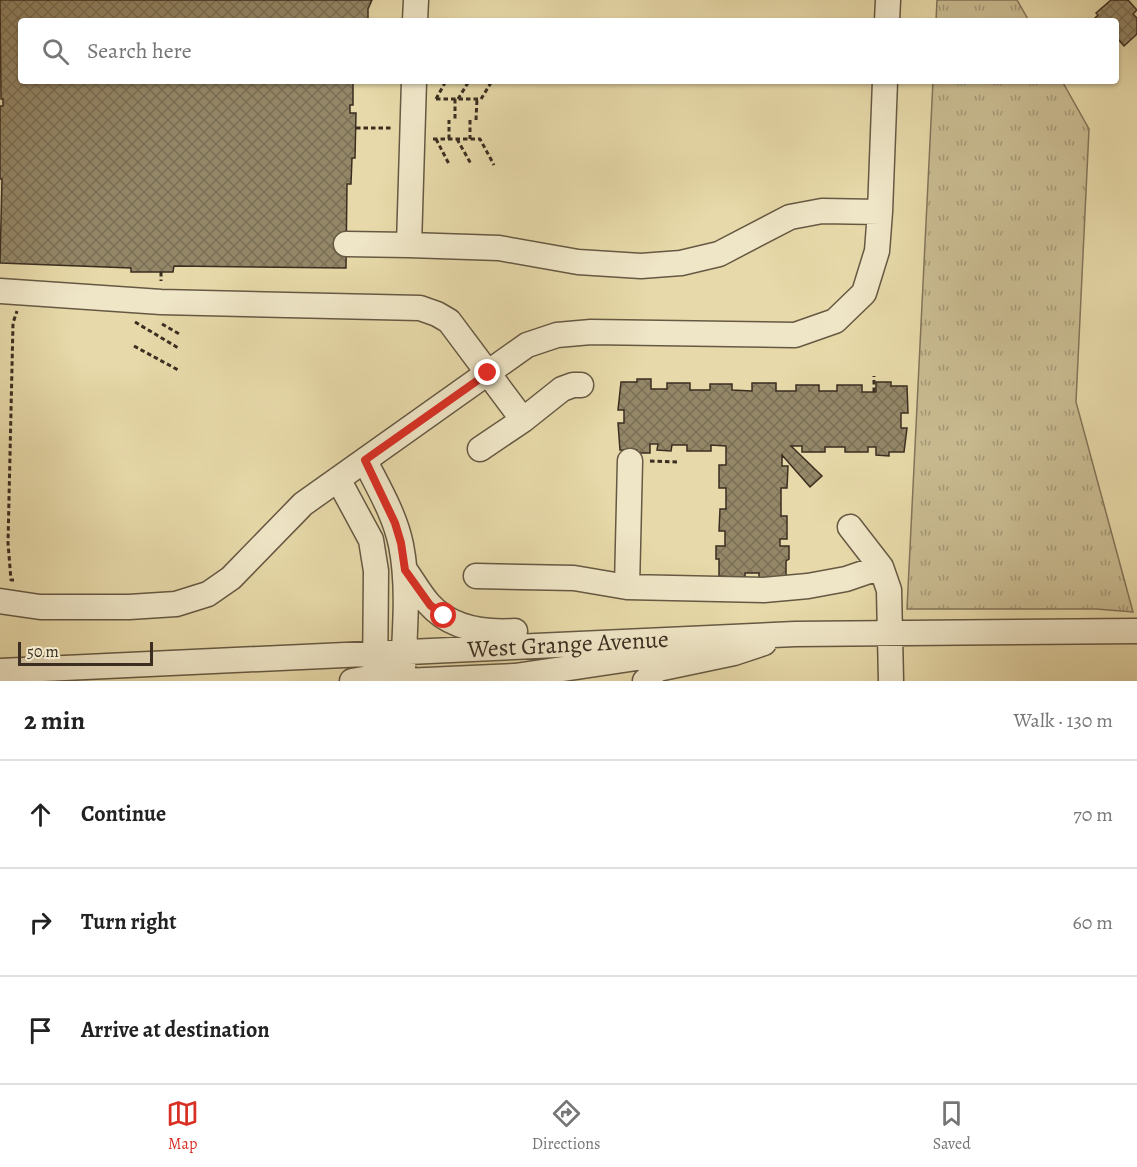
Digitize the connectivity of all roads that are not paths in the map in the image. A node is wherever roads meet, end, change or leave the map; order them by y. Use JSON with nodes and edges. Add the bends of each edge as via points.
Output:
{"nodes":[{"id":1,"x":416,"y":0,"type":"edge"},
{"id":2,"x":888,"y":0,"type":"edge"},
{"id":3,"x":415,"y":18,"type":"edge"},
{"id":4,"x":887,"y":18,"type":"edge"},
{"id":5,"x":414,"y":84,"type":"edge"},
{"id":6,"x":885,"y":84,"type":"edge"},
{"id":7,"x":880,"y":212,"type":"junction"},
{"id":8,"x":346,"y":244,"type":"dead end"},
{"id":9,"x":409,"y":245,"type":"junction"},
{"id":10,"x":0,"y":291,"type":"edge"},
{"id":11,"x":488,"y":373,"type":"junction"},
{"id":12,"x":581,"y":385,"type":"dead end"},
{"id":13,"x":523,"y":420,"type":"junction"},
{"id":14,"x":480,"y":448,"type":"dead end"},
{"id":15,"x":365,"y":460,"type":"junction"},
{"id":16,"x":630,"y":460,"type":"dead end"},
{"id":17,"x":338,"y":479,"type":"junction"},
{"id":18,"x":850,"y":527,"type":"dead end"},
{"id":19,"x":881,"y":567,"type":"junction"},
{"id":20,"x":405,"y":570,"type":"junction"},
{"id":21,"x":476,"y":576,"type":"dead end"},
{"id":22,"x":627,"y":587,"type":"junction"},
{"id":23,"x":10,"y":603,"type":"edge"},
{"id":24,"x":890,"y":632,"type":"junction"},
{"id":25,"x":1137,"y":632,"type":"edge"},
{"id":26,"x":795,"y":634,"type":"junction"},
{"id":27,"x":728,"y":636,"type":"junction"},
{"id":28,"x":404,"y":652,"type":"junction"},
{"id":29,"x":0,"y":671,"type":"edge"},
{"id":30,"x":369,"y":673,"type":"edge"},
{"id":31,"x":403,"y":681,"type":"edge"},
{"id":32,"x":645,"y":681,"type":"edge"},
{"id":33,"x":891,"y":681,"type":"edge"}],
"edges":[{"from":1,"to":3,"type":"street"},
{"from":2,"to":4,"type":"street"},
{"from":5,"to":9,"type":"street"},
{"from":6,"to":7,"type":"street"},
{"from":7,"to":9,"type":"street","via":[[822,211],[790,218],[719,254],[671,264],[578,262],[499,248]]},
{"from":7,"to":11,"type":"street","via":[[877,251],[864,292],[835,321],[795,335],[557,335],[527,345]]},
{"from":8,"to":9,"type":"street"},
{"from":10,"to":11,"type":"street","via":[[161,302],[420,308],[449,321]]},
{"from":11,"to":13,"type":"street"},
{"from":11,"to":15,"type":"street"},
{"from":12,"to":13,"type":"street","via":[[562,389]]},
{"from":13,"to":14,"type":"street"},
{"from":15,"to":17,"type":"street"},
{"from":15,"to":20,"type":"street","via":[[395,523]]},
{"from":16,"to":22,"type":"street"},
{"from":17,"to":23,"type":"street","via":[[303,504],[231,578],[208,594],[176,604],[129,607]]},
{"from":17,"to":30,"type":"street","via":[[371,540],[376,571]]},
{"from":18,"to":19,"type":"street"},
{"from":19,"to":22,"type":"street","via":[[846,579],[764,590]]},
{"from":19,"to":24,"type":"street","via":[[889,590]]},
{"from":20,"to":27,"type":"street","via":[[430,605],[444,616],[488,632],[621,626]]},
{"from":20,"to":28,"type":"street"},
{"from":21,"to":22,"type":"street","via":[[574,578]]},
{"from":24,"to":25,"type":"street","name":"West Grange Avenue"},
{"from":24,"to":26,"type":"street","name":"West Grange Avenue"},
{"from":24,"to":33,"type":"street"},
{"from":26,"to":27,"type":"street","name":"West Grange Avenue"},
{"from":26,"to":32,"type":"street","via":[[734,653],[658,669]]},
{"from":27,"to":28,"type":"street","name":"West Grange Avenue"},
{"from":27,"to":31,"type":"street","via":[[650,656],[515,676]]},
{"from":28,"to":30,"type":"street","name":"West Grange Avenue"},
{"from":28,"to":31,"type":"street"},
{"from":29,"to":30,"type":"street","name":"West Grange Avenue"}]}
